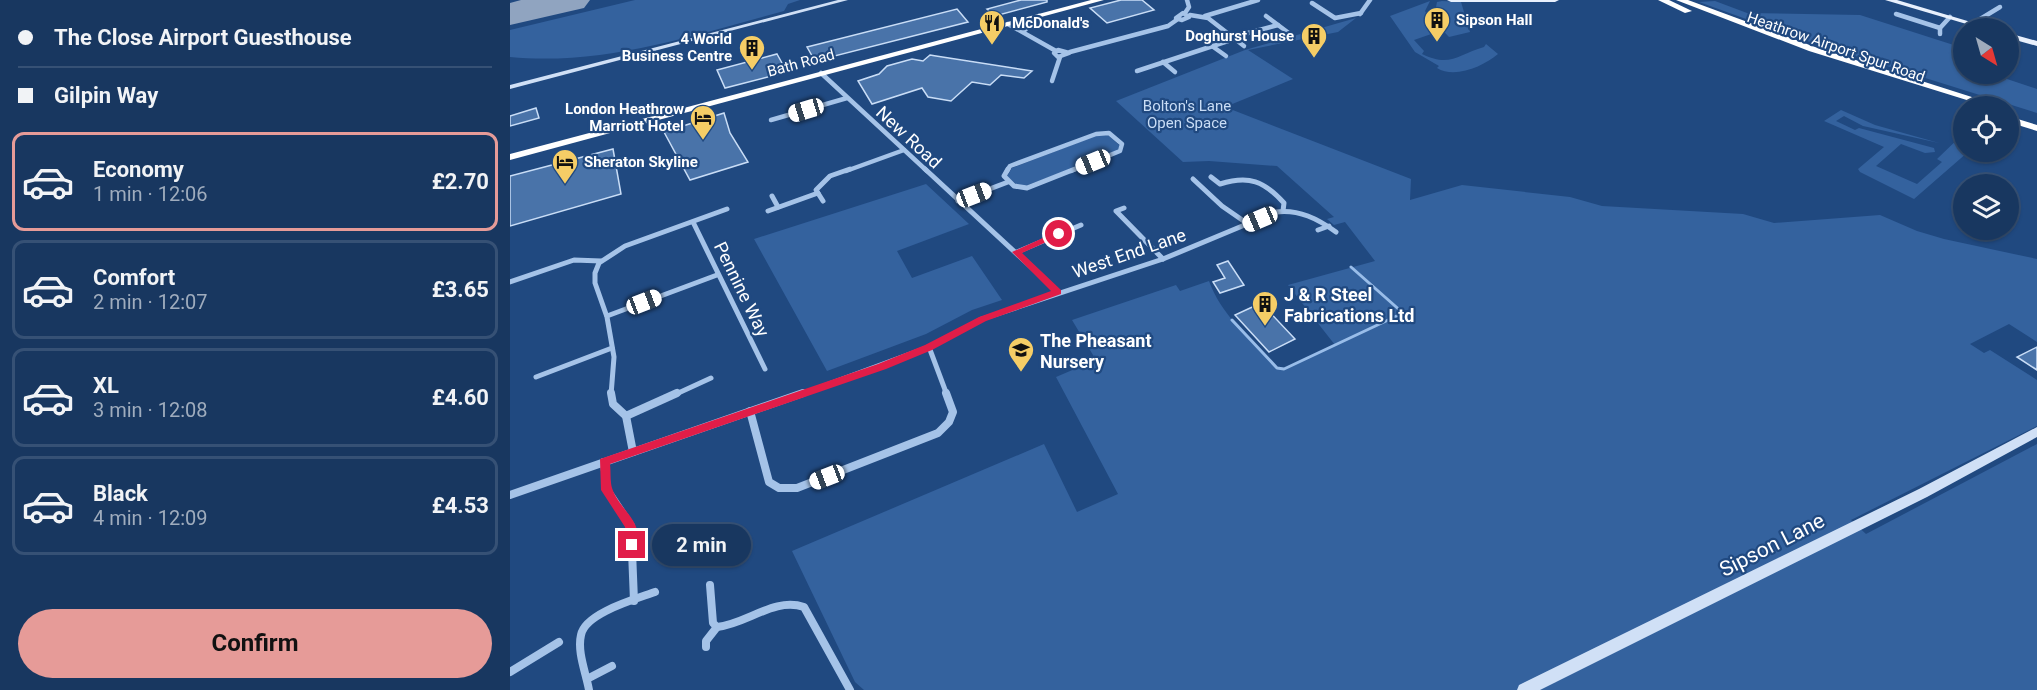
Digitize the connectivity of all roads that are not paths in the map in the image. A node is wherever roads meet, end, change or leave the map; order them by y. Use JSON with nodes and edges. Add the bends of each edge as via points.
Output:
{"nodes":[{"id":1,"x":845,"y":0,"type":"edge"},
{"id":2,"x":1085,"y":0,"type":"edge"},
{"id":3,"x":1100,"y":0,"type":"edge"},
{"id":4,"x":1187,"y":0,"type":"edge"},
{"id":5,"x":1257,"y":0,"type":"edge"},
{"id":6,"x":1370,"y":0,"type":"edge"},
{"id":7,"x":1451,"y":0,"type":"edge"},
{"id":8,"x":1555,"y":0,"type":"edge"},
{"id":9,"x":1662,"y":0,"type":"edge"},
{"id":10,"x":1680,"y":0,"type":"edge"},
{"id":11,"x":1889,"y":0,"type":"edge"},
{"id":12,"x":1312,"y":3,"type":"dead end"},
{"id":13,"x":2000,"y":7,"type":"dead end"},
{"id":14,"x":1361,"y":12,"type":"junction"},
{"id":15,"x":1188,"y":14,"type":"junction"},
{"id":16,"x":1896,"y":14,"type":"dead end"},
{"id":17,"x":1039,"y":16,"type":"junction"},
{"id":18,"x":1205,"y":16,"type":"junction"},
{"id":19,"x":1266,"y":16,"type":"dead end"},
{"id":20,"x":1950,"y":17,"type":"junction"},
{"id":21,"x":1356,"y":18,"type":"dead end"},
{"id":22,"x":1953,"y":18,"type":"edge"},
{"id":23,"x":1982,"y":18,"type":"edge"},
{"id":24,"x":1008,"y":24,"type":"junction"},
{"id":25,"x":1278,"y":24,"type":"junction"},
{"id":26,"x":1025,"y":30,"type":"junction"},
{"id":27,"x":1290,"y":34,"type":"dead end"},
{"id":28,"x":1234,"y":38,"type":"junction"},
{"id":29,"x":2019,"y":38,"type":"edge"},
{"id":30,"x":2037,"y":44,"type":"edge"},
{"id":31,"x":1212,"y":46,"type":"junction"},
{"id":32,"x":1244,"y":46,"type":"dead end"},
{"id":33,"x":1056,"y":51,"type":"junction"},
{"id":34,"x":1070,"y":52,"type":"junction"},
{"id":35,"x":1226,"y":56,"type":"dead end"},
{"id":36,"x":1060,"y":57,"type":"junction"},
{"id":37,"x":1163,"y":62,"type":"junction"},
{"id":38,"x":1137,"y":71,"type":"dead end"},
{"id":39,"x":1175,"y":72,"type":"dead end"},
{"id":40,"x":821,"y":73,"type":"junction"},
{"id":41,"x":1052,"y":81,"type":"dead end"},
{"id":42,"x":510,"y":87,"type":"edge"},
{"id":43,"x":1963,"y":96,"type":"edge"},
{"id":44,"x":847,"y":98,"type":"junction"},
{"id":45,"x":1953,"y":101,"type":"edge"},
{"id":46,"x":2019,"y":114,"type":"edge"},
{"id":47,"x":2037,"y":119,"type":"edge"},
{"id":48,"x":771,"y":120,"type":"dead end"},
{"id":49,"x":2019,"y":122,"type":"edge"},
{"id":50,"x":2037,"y":128,"type":"edge"},
{"id":51,"x":904,"y":150,"type":"junction"},
{"id":52,"x":510,"y":151,"type":"edge"},
{"id":53,"x":510,"y":157,"type":"edge"},
{"id":54,"x":1211,"y":177,"type":"dead end"},
{"id":55,"x":1193,"y":179,"type":"dead end"},
{"id":56,"x":1008,"y":182,"type":"junction"},
{"id":57,"x":818,"y":193,"type":"junction"},
{"id":58,"x":772,"y":196,"type":"dead end"},
{"id":59,"x":823,"y":201,"type":"dead end"},
{"id":60,"x":958,"y":201,"type":"junction"},
{"id":61,"x":778,"y":207,"type":"junction"},
{"id":62,"x":1124,"y":208,"type":"dead end"},
{"id":63,"x":727,"y":209,"type":"dead end"},
{"id":64,"x":768,"y":211,"type":"dead end"},
{"id":65,"x":1283,"y":211,"type":"junction"},
{"id":66,"x":693,"y":222,"type":"junction"},
{"id":67,"x":1248,"y":224,"type":"junction"},
{"id":68,"x":1081,"y":225,"type":"dead end"},
{"id":69,"x":1329,"y":226,"type":"junction"},
{"id":70,"x":1318,"y":230,"type":"dead end"},
{"id":71,"x":1336,"y":232,"type":"dead end"},
{"id":72,"x":1017,"y":252,"type":"junction"},
{"id":73,"x":1163,"y":259,"type":"junction"},
{"id":74,"x":602,"y":261,"type":"junction"},
{"id":75,"x":717,"y":275,"type":"junction"},
{"id":76,"x":510,"y":282,"type":"edge"},
{"id":77,"x":1058,"y":292,"type":"junction"},
{"id":78,"x":607,"y":316,"type":"junction"},
{"id":79,"x":929,"y":347,"type":"junction"},
{"id":80,"x":612,"y":348,"type":"junction"},
{"id":81,"x":765,"y":369,"type":"dead end"},
{"id":82,"x":536,"y":377,"type":"dead end"},
{"id":83,"x":711,"y":378,"type":"dead end"},
{"id":84,"x":750,"y":411,"type":"junction"},
{"id":85,"x":626,"y":416,"type":"junction"},
{"id":86,"x":2037,"y":432,"type":"edge"},
{"id":87,"x":633,"y":452,"type":"junction"},
{"id":88,"x":604,"y":462,"type":"junction"},
{"id":89,"x":510,"y":495,"type":"edge"},
{"id":90,"x":710,"y":585,"type":"dead end"},
{"id":91,"x":655,"y":592,"type":"dead end"},
{"id":92,"x":634,"y":601,"type":"junction"},
{"id":93,"x":717,"y":627,"type":"junction"},
{"id":94,"x":559,"y":642,"type":"dead end"},
{"id":95,"x":706,"y":647,"type":"dead end"},
{"id":96,"x":612,"y":666,"type":"dead end"},
{"id":97,"x":510,"y":672,"type":"edge"},
{"id":98,"x":587,"y":679,"type":"junction"},
{"id":99,"x":589,"y":690,"type":"edge"},
{"id":100,"x":850,"y":690,"type":"edge"},
{"id":101,"x":1524,"y":690,"type":"edge"}],
"edges":[{"from":1,"to":42,"type":"street","via":[[690,45]]},
{"from":2,"to":52,"type":"highway","name":"Bath Road"},
{"from":3,"to":17,"type":"highway","name":"Bath Road"},
{"from":4,"to":15,"type":"street"},
{"from":5,"to":18,"type":"street"},
{"from":6,"to":14,"type":"street"},
{"from":7,"to":8,"type":"main road"},
{"from":9,"to":45,"type":"highway","name":"Heathrow Airport Spur Road","via":[[1770,42]]},
{"from":10,"to":43,"type":"highway","name":"Heathrow Airport Spur Road","via":[[1822,52]]},
{"from":11,"to":20,"type":"main road"},
{"from":12,"to":14,"type":"street","via":[[1335,18]]},
{"from":13,"to":23,"type":"street"},
{"from":14,"to":21,"type":"street"},
{"from":15,"to":18,"type":"street"},
{"from":15,"to":34,"type":"street","via":[[1186,19],[1178,19],[1169,26]]},
{"from":16,"to":20,"type":"street","via":[[1940,31]]},
{"from":17,"to":24,"type":"highway","name":"Bath Road"},
{"from":17,"to":26,"type":"street"},
{"from":18,"to":28,"type":"street"},
{"from":19,"to":25,"type":"street"},
{"from":20,"to":22,"type":"main road"},
{"from":24,"to":26,"type":"street"},
{"from":24,"to":40,"type":"highway","name":"Bath Road"},
{"from":25,"to":27,"type":"street"},
{"from":25,"to":28,"type":"street"},
{"from":26,"to":33,"type":"street","via":[[1044,48]]},
{"from":28,"to":31,"type":"street"},
{"from":28,"to":32,"type":"street"},
{"from":29,"to":30,"type":"main road"},
{"from":31,"to":35,"type":"street"},
{"from":31,"to":37,"type":"street"},
{"from":33,"to":34,"type":"street"},
{"from":33,"to":36,"type":"street","via":[[1054,55]]},
{"from":34,"to":36,"type":"street"},
{"from":36,"to":41,"type":"street"},
{"from":37,"to":38,"type":"street"},
{"from":37,"to":39,"type":"street"},
{"from":40,"to":44,"type":"street","name":"New Road"},
{"from":40,"to":53,"type":"highway","name":"Bath Road"},
{"from":44,"to":48,"type":"street"},
{"from":44,"to":51,"type":"street","name":"New Road"},
{"from":46,"to":47,"type":"highway"},
{"from":49,"to":50,"type":"highway"},
{"from":51,"to":57,"type":"street","via":[[830,176],[816,190]]},
{"from":51,"to":60,"type":"street","name":"New Road"},
{"from":54,"to":65,"type":"street","via":[[1220,184],[1241,177],[1254,178],[1281,200]]},
{"from":55,"to":67,"type":"street"},
{"from":56,"to":56,"type":"street","via":[[1030,187],[1118,152],[1123,146],[1109,134],[1096,134],[1010,166],[1003,175]]},
{"from":56,"to":60,"type":"street"},
{"from":57,"to":59,"type":"street"},
{"from":57,"to":61,"type":"street"},
{"from":58,"to":61,"type":"street"},
{"from":60,"to":72,"type":"street","name":"New Road"},
{"from":61,"to":64,"type":"street"},
{"from":62,"to":73,"type":"street","via":[[1116,211]]},
{"from":63,"to":66,"type":"street"},
{"from":65,"to":67,"type":"street","name":"West End Lane"},
{"from":65,"to":69,"type":"street"},
{"from":66,"to":74,"type":"street","via":[[625,246]]},
{"from":66,"to":75,"type":"street","name":"Pennine Way"},
{"from":67,"to":73,"type":"street","name":"West End Lane"},
{"from":68,"to":72,"type":"street"},
{"from":69,"to":70,"type":"street"},
{"from":69,"to":71,"type":"street"},
{"from":72,"to":77,"type":"street","name":"New Road"},
{"from":73,"to":77,"type":"street","name":"West End Lane"},
{"from":74,"to":76,"type":"street","via":[[574,260]]},
{"from":74,"to":78,"type":"street","via":[[594,278]]},
{"from":75,"to":78,"type":"street"},
{"from":75,"to":81,"type":"street","name":"Pennine Way"},
{"from":77,"to":79,"type":"street","name":"West End Lane","via":[[982,319]]},
{"from":78,"to":80,"type":"street"},
{"from":79,"to":84,"type":"street","name":"West End Lane"},
{"from":79,"to":84,"type":"street","via":[[953,412],[948,424],[937,434],[808,484],[787,489],[769,482]]},
{"from":80,"to":82,"type":"street"},
{"from":80,"to":85,"type":"street","via":[[616,365],[610,393],[617,411]]},
{"from":83,"to":85,"type":"street"},
{"from":84,"to":87,"type":"street","name":"West End Lane"},
{"from":85,"to":87,"type":"street"},
{"from":86,"to":101,"type":"street","name":"Sipson Lane","via":[[1923,493]]},
{"from":87,"to":88,"type":"street","name":"West End Lane"},
{"from":88,"to":89,"type":"street","name":"West End Lane"},
{"from":88,"to":92,"type":"street","via":[[607,490],[631,526]]},
{"from":90,"to":93,"type":"street","via":[[713,623]]},
{"from":91,"to":92,"type":"street"},
{"from":92,"to":98,"type":"street","via":[[584,627],[581,639]]},
{"from":93,"to":95,"type":"street"},
{"from":93,"to":100,"type":"street","via":[[730,626],[783,604],[798,604],[804,607]]},
{"from":94,"to":97,"type":"street"},
{"from":96,"to":98,"type":"street"},
{"from":98,"to":99,"type":"street"}]}
